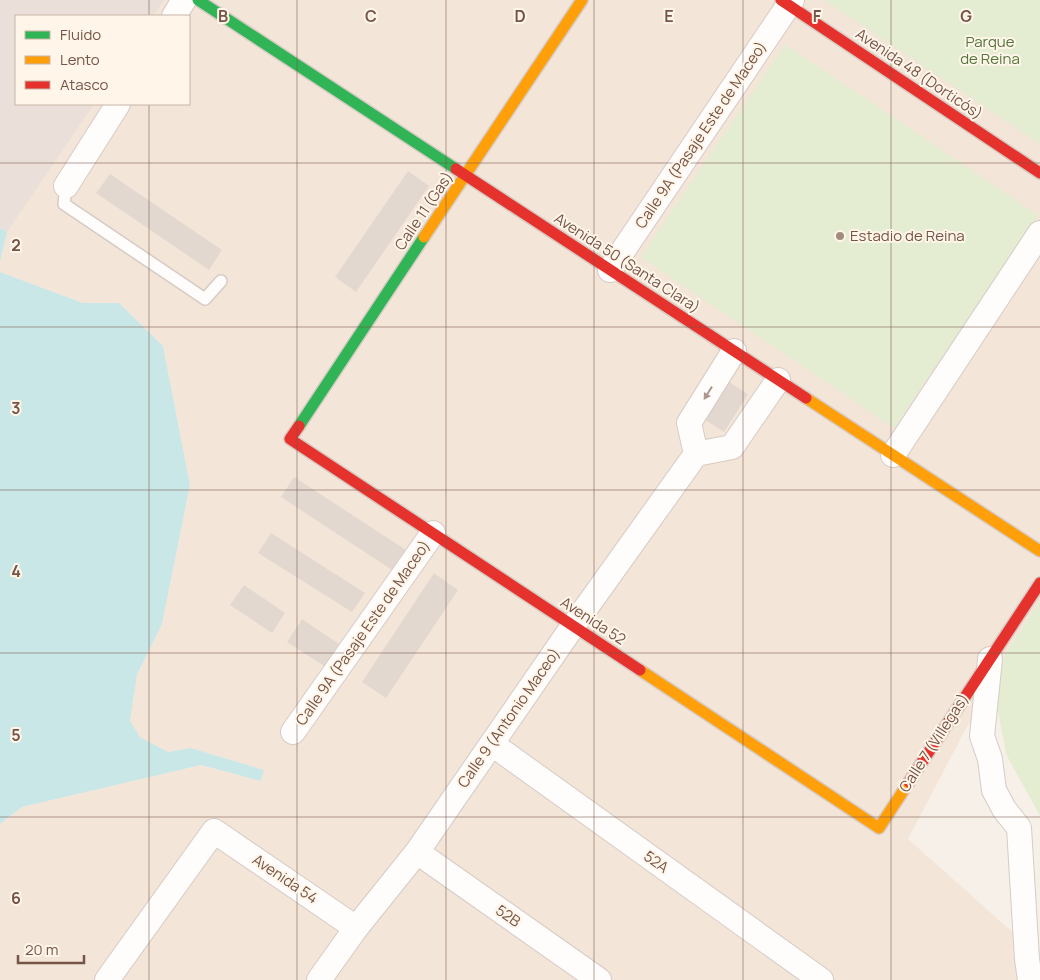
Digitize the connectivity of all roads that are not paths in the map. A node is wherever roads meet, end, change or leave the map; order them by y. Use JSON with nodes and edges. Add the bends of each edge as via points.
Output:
{"nodes":[{"id":1,"x":184,"y":0,"type":"edge"},
{"id":2,"x":198,"y":0,"type":"edge"},
{"id":3,"x":582,"y":0,"type":"edge"},
{"id":4,"x":787,"y":2,"type":"edge"},
{"id":5,"x":175,"y":15,"type":"edge"},
{"id":6,"x":117,"y":105,"type":"edge"},
{"id":7,"x":1040,"y":173,"type":"edge"},
{"id":8,"x":466,"y":175,"type":"junction"},
{"id":9,"x":66,"y":186,"type":"joint"},
{"id":10,"x":1040,"y":233,"type":"edge"},
{"id":11,"x":610,"y":270,"type":"junction"},
{"id":12,"x":222,"y":281,"type":"dead end"},
{"id":13,"x":734,"y":351,"type":"junction"},
{"id":14,"x":778,"y":380,"type":"junction"},
{"id":15,"x":290,"y":439,"type":"joint"},
{"id":16,"x":696,"y":454,"type":"junction"},
{"id":17,"x":893,"y":455,"type":"junction"},
{"id":18,"x":433,"y":533,"type":"junction"},
{"id":19,"x":1040,"y":551,"type":"edge"},
{"id":20,"x":1040,"y":583,"type":"edge"},
{"id":21,"x":573,"y":626,"type":"junction"},
{"id":22,"x":990,"y":659,"type":"junction"},
{"id":23,"x":293,"y":732,"type":"dead end"},
{"id":24,"x":492,"y":744,"type":"junction"},
{"id":25,"x":879,"y":828,"type":"joint"},
{"id":26,"x":417,"y":852,"type":"junction"},
{"id":27,"x":356,"y":928,"type":"junction"},
{"id":28,"x":107,"y":980,"type":"edge"},
{"id":29,"x":319,"y":980,"type":"edge"},
{"id":30,"x":600,"y":980,"type":"edge"},
{"id":31,"x":820,"y":980,"type":"edge"},
{"id":32,"x":1030,"y":980,"type":"edge"}],
"edges":[{"from":1,"to":5,"type":"street"},
{"from":2,"to":8,"type":"street","name":"Avenida 50 (Santa Clara)"},
{"from":3,"to":8,"type":"street","name":"Calle 11 (Gas)"},
{"from":4,"to":7,"type":"street","name":"Avenida 48 (Dorticós)"},
{"from":4,"to":11,"type":"street","name":"Calle 9A (Pasaje Este de Maceo)"},
{"from":6,"to":9,"type":"street"},
{"from":8,"to":11,"type":"street","name":"Avenida 50 (Santa Clara)"},
{"from":8,"to":15,"type":"street","name":"Calle 11 (Gas)"},
{"from":9,"to":12,"type":"lane","via":[[64,204],[205,299]]},
{"from":10,"to":17,"type":"street"},
{"from":11,"to":13,"type":"street","name":"Avenida 50 (Santa Clara)"},
{"from":13,"to":14,"type":"street","name":"Avenida 50 (Santa Clara)"},
{"from":13,"to":16,"type":"street","one_way":true,"via":[[689,423]]},
{"from":14,"to":16,"type":"street","via":[[732,447]]},
{"from":14,"to":17,"type":"street","name":"Avenida 50 (Santa Clara)"},
{"from":15,"to":18,"type":"street","name":"Avenida 52"},
{"from":16,"to":21,"type":"street","name":"Calle 9 (Antonio Maceo)"},
{"from":17,"to":19,"type":"street","name":"Avenida 50 (Santa Clara)"},
{"from":18,"to":21,"type":"street","name":"Avenida 52"},
{"from":18,"to":23,"type":"street","name":"Calle 9A (Pasaje Este de Maceo)"},
{"from":20,"to":22,"type":"street","name":"Calle 7 (Villegas)"},
{"from":21,"to":24,"type":"street","name":"Calle 9 (Antonio Maceo)"},
{"from":21,"to":25,"type":"street","name":"Avenida 52"},
{"from":22,"to":25,"type":"street","name":"Calle 7 (Villegas)"},
{"from":22,"to":32,"type":"street","name":"Calle 7 (Villegas)","via":[[982,736],[990,759],[994,790],[1020,828]]},
{"from":24,"to":26,"type":"street","name":"Calle 9 (Antonio Maceo)"},
{"from":24,"to":31,"type":"street","name":"52A"},
{"from":26,"to":27,"type":"street","name":"Calle 9 (Antonio Maceo)"},
{"from":26,"to":30,"type":"street","name":"52B"},
{"from":27,"to":28,"type":"street","name":"Avenida 54","via":[[214,831]]},
{"from":27,"to":29,"type":"street","name":"Calle 9 (Antonio Maceo)"}]}
